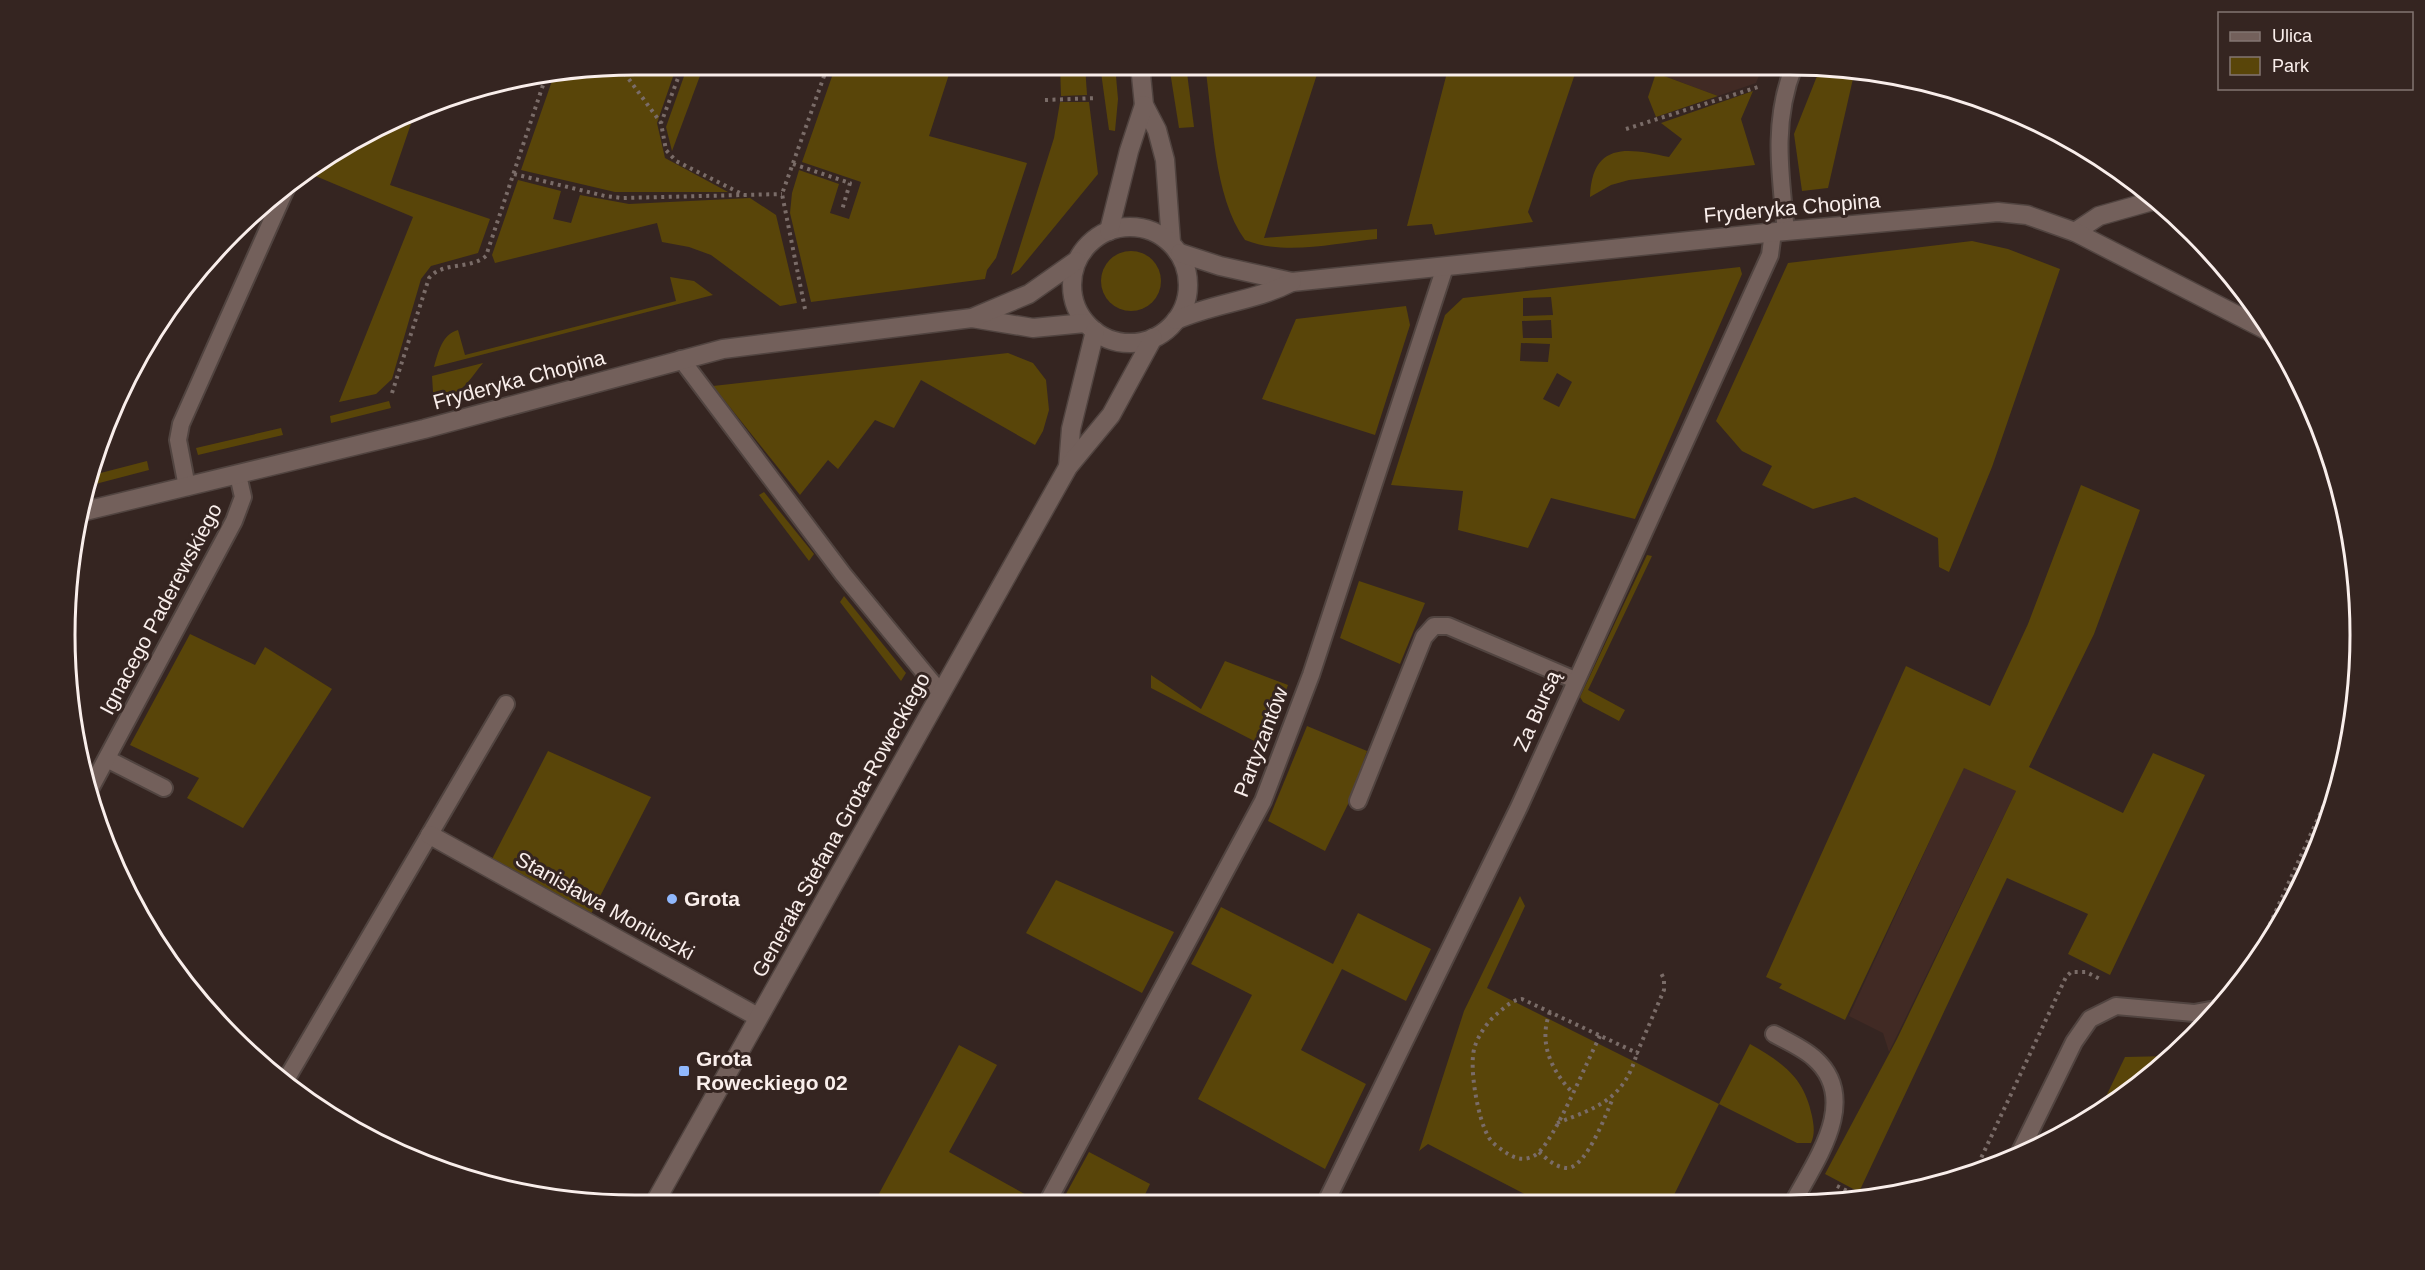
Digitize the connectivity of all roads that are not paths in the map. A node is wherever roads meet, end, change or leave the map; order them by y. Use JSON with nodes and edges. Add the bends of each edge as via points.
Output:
{"nodes":[{"id":1,"x":1141,"y":75,"type":"edge"},
{"id":2,"x":1792,"y":75,"type":"edge"},
{"id":3,"x":1144,"y":105,"type":"junction"},
{"id":4,"x":280,"y":203,"type":"edge"},
{"id":5,"x":2146,"y":203,"type":"edge"},
{"id":6,"x":1109,"y":231,"type":"junction"},
{"id":7,"x":1780,"y":231,"type":"junction"},
{"id":8,"x":2075,"y":232,"type":"junction"},
{"id":9,"x":1175,"y":248,"type":"junction"},
{"id":10,"x":1076,"y":261,"type":"junction"},
{"id":11,"x":1445,"y":267,"type":"junction"},
{"id":12,"x":1292,"y":282,"type":"junction"},
{"id":13,"x":972,"y":318,"type":"junction"},
{"id":14,"x":1176,"y":320,"type":"junction"},
{"id":15,"x":2257,"y":325,"type":"edge"},
{"id":16,"x":1090,"y":327,"type":"junction"},
{"id":17,"x":1153,"y":338,"type":"junction"},
{"id":18,"x":681,"y":359,"type":"junction"},
{"id":19,"x":1068,"y":467,"type":"junction"},
{"id":20,"x":238,"y":475,"type":"junction"},
{"id":21,"x":187,"y":487,"type":"junction"},
{"id":22,"x":90,"y":510,"type":"edge"},
{"id":23,"x":1575,"y":680,"type":"junction"},
{"id":24,"x":941,"y":693,"type":"junction"},
{"id":25,"x":506,"y":704,"type":"dead end"},
{"id":26,"x":107,"y":759,"type":"junction"},
{"id":27,"x":94,"y":781,"type":"edge"},
{"id":28,"x":164,"y":788,"type":"dead end"},
{"id":29,"x":1358,"y":801,"type":"dead end"},
{"id":30,"x":430,"y":835,"type":"junction"},
{"id":31,"x":2204,"y":1011,"type":"edge"},
{"id":32,"x":758,"y":1017,"type":"junction"},
{"id":33,"x":1774,"y":1034,"type":"dead end"},
{"id":34,"x":289,"y":1075,"type":"edge"},
{"id":35,"x":2024,"y":1143,"type":"edge"},
{"id":36,"x":659,"y":1195,"type":"edge"},
{"id":37,"x":1051,"y":1195,"type":"edge"},
{"id":38,"x":1329,"y":1195,"type":"edge"},
{"id":39,"x":1797,"y":1195,"type":"edge"}],
"edges":[{"from":1,"to":3,"type":"street"},
{"from":2,"to":7,"type":"lane","name":"Za Bursą","via":[[1778,130]]},
{"from":3,"to":6,"type":"street"},
{"from":3,"to":9,"type":"street","via":[[1162,147]]},
{"from":4,"to":21,"type":"lane","via":[[180,424],[178,440]]},
{"from":5,"to":8,"type":"street","via":[[2099,216]]},
{"from":6,"to":9,"type":"street","via":[[1146,228]]},
{"from":6,"to":10,"type":"street","via":[[1090,242]]},
{"from":7,"to":8,"type":"street","name":"Fryderyka Chopina","via":[[1998,212],[2027,215]]},
{"from":7,"to":11,"type":"street","name":"Fryderyka Chopina"},
{"from":7,"to":23,"type":"lane","name":"Za Bursą"},
{"from":8,"to":15,"type":"street","name":"Fryderyka Chopina"},
{"from":9,"to":12,"type":"street"},
{"from":9,"to":14,"type":"street","via":[[1188,286],[1185,304]]},
{"from":10,"to":13,"type":"street","via":[[1029,294]]},
{"from":10,"to":16,"type":"street","via":[[1071,284],[1073,299]]},
{"from":11,"to":12,"type":"street","name":"Fryderyka Chopina"},
{"from":11,"to":37,"type":"lane","name":"Partyzantów","via":[[1304,696],[1263,801]]},
{"from":12,"to":14,"type":"street"},
{"from":13,"to":16,"type":"street","via":[[1033,328]]},
{"from":13,"to":18,"type":"street","name":"Fryderyka Chopina","via":[[737,347]]},
{"from":14,"to":17,"type":"street"},
{"from":16,"to":17,"type":"street","via":[[1115,341]]},
{"from":16,"to":19,"type":"street"},
{"from":17,"to":19,"type":"street","via":[[1111,415]]},
{"from":18,"to":20,"type":"street","name":"Fryderyka Chopina"},
{"from":18,"to":24,"type":"lane","via":[[843,574]]},
{"from":19,"to":24,"type":"street","name":"Generała Stefana Grota-Roweckiego"},
{"from":20,"to":21,"type":"street","name":"Fryderyka Chopina"},
{"from":20,"to":26,"type":"lane","name":"Ignacego Paderewskiego","via":[[243,497],[234,521]]},
{"from":21,"to":22,"type":"street","name":"Fryderyka Chopina"},
{"from":23,"to":29,"type":"lane","via":[[1448,626],[1434,626],[1424,637]]},
{"from":23,"to":38,"type":"lane","name":"Za Bursą","via":[[1503,839]]},
{"from":24,"to":32,"type":"street","name":"Generała Stefana Grota-Roweckiego"},
{"from":25,"to":30,"type":"lane"},
{"from":26,"to":27,"type":"lane","name":"Ignacego Paderewskiego"},
{"from":26,"to":28,"type":"lane"},
{"from":30,"to":32,"type":"street","name":"Stanisława Moniuszki"},
{"from":30,"to":34,"type":"lane"},
{"from":31,"to":35,"type":"lane","via":[[2116,1006],[2090,1019],[2074,1042]]},
{"from":32,"to":36,"type":"street","name":"Generała Stefana Grota-Roweckiego"},
{"from":33,"to":39,"type":"lane","via":[[1814,1057],[1828,1077],[1834,1095],[1833,1124]]}]}
